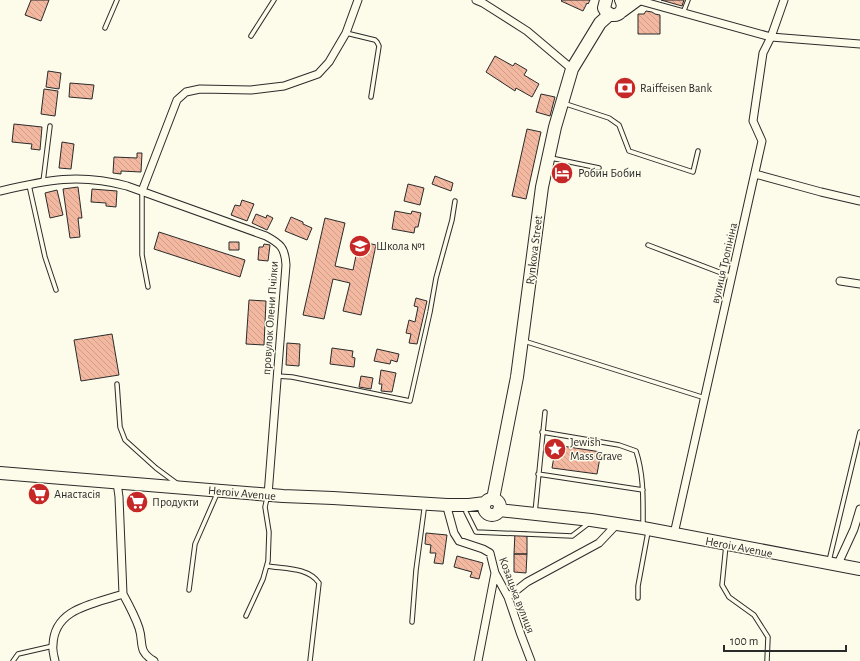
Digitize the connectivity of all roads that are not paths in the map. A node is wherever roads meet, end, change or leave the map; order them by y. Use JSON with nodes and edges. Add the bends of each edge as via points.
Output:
{"nodes":[{"id":1,"x":116,"y":0,"type":"edge"},
{"id":2,"x":274,"y":0,"type":"edge"},
{"id":3,"x":358,"y":0,"type":"edge"},
{"id":4,"x":476,"y":0,"type":"edge"},
{"id":5,"x":606,"y":0,"type":"edge"},
{"id":6,"x":637,"y":0,"type":"edge"},
{"id":7,"x":688,"y":0,"type":"edge"},
{"id":8,"x":784,"y":0,"type":"edge"},
{"id":9,"x":622,"y":5,"type":"edge"},
{"id":10,"x":683,"y":13,"type":"junction"},
{"id":11,"x":610,"y":14,"type":"junction"},
{"id":12,"x":105,"y":28,"type":"dead end"},
{"id":13,"x":346,"y":33,"type":"junction"},
{"id":14,"x":251,"y":36,"type":"dead end"},
{"id":15,"x":771,"y":37,"type":"junction"},
{"id":16,"x":860,"y":44,"type":"edge"},
{"id":17,"x":572,"y":69,"type":"junction"},
{"id":18,"x":371,"y":97,"type":"dead end"},
{"id":19,"x":562,"y":103,"type":"junction"},
{"id":20,"x":50,"y":126,"type":"dead end"},
{"id":21,"x":698,"y":151,"type":"dead end"},
{"id":22,"x":548,"y":158,"type":"junction"},
{"id":23,"x":599,"y":168,"type":"dead end"},
{"id":24,"x":755,"y":174,"type":"junction"},
{"id":25,"x":43,"y":182,"type":"junction"},
{"id":26,"x":28,"y":185,"type":"junction"},
{"id":27,"x":0,"y":191,"type":"edge"},
{"id":28,"x":142,"y":191,"type":"junction"},
{"id":29,"x":455,"y":201,"type":"dead end"},
{"id":30,"x":860,"y":201,"type":"edge"},
{"id":31,"x":648,"y":245,"type":"dead end"},
{"id":32,"x":732,"y":277,"type":"junction"},
{"id":33,"x":840,"y":281,"type":"dead end"},
{"id":34,"x":860,"y":284,"type":"edge"},
{"id":35,"x":148,"y":287,"type":"dead end"},
{"id":36,"x":56,"y":290,"type":"dead end"},
{"id":37,"x":522,"y":341,"type":"junction"},
{"id":38,"x":277,"y":376,"type":"junction"},
{"id":39,"x":117,"y":384,"type":"dead end"},
{"id":40,"x":704,"y":398,"type":"junction"},
{"id":41,"x":545,"y":412,"type":"dead end"},
{"id":42,"x":542,"y":432,"type":"junction"},
{"id":43,"x":860,"y":432,"type":"edge"},
{"id":44,"x":0,"y":473,"type":"edge"},
{"id":45,"x":538,"y":474,"type":"junction"},
{"id":46,"x":0,"y":480,"type":"edge"},
{"id":47,"x":117,"y":486,"type":"junction"},
{"id":48,"x":182,"y":490,"type":"junction"},
{"id":49,"x":643,"y":490,"type":"junction"},
{"id":50,"x":216,"y":496,"type":"junction"},
{"id":51,"x":267,"y":498,"type":"junction"},
{"id":52,"x":487,"y":504,"type":"junction"},
{"id":53,"x":860,"y":509,"type":"edge"},
{"id":54,"x":424,"y":510,"type":"junction"},
{"id":55,"x":448,"y":511,"type":"junction"},
{"id":56,"x":466,"y":512,"type":"junction"},
{"id":57,"x":534,"y":514,"type":"junction"},
{"id":58,"x":591,"y":520,"type":"junction"},
{"id":59,"x":617,"y":524,"type":"junction"},
{"id":60,"x":646,"y":529,"type":"junction"},
{"id":61,"x":674,"y":534,"type":"junction"},
{"id":62,"x":726,"y":544,"type":"junction"},
{"id":63,"x":833,"y":565,"type":"junction"},
{"id":64,"x":267,"y":566,"type":"junction"},
{"id":65,"x":860,"y":569,"type":"edge"},
{"id":66,"x":495,"y":573,"type":"junction"},
{"id":67,"x":189,"y":590,"type":"dead end"},
{"id":68,"x":122,"y":594,"type":"junction"},
{"id":69,"x":508,"y":597,"type":"junction"},
{"id":70,"x":638,"y":598,"type":"dead end"},
{"id":71,"x":246,"y":616,"type":"dead end"},
{"id":72,"x":412,"y":622,"type":"dead end"},
{"id":73,"x":52,"y":646,"type":"junction"},
{"id":74,"x":13,"y":661,"type":"edge"},
{"id":75,"x":55,"y":661,"type":"edge"},
{"id":76,"x":154,"y":661,"type":"edge"},
{"id":77,"x":310,"y":661,"type":"edge"},
{"id":78,"x":478,"y":661,"type":"edge"},
{"id":79,"x":531,"y":661,"type":"edge"},
{"id":80,"x":767,"y":661,"type":"edge"}],
"edges":[{"from":1,"to":12,"type":"lane"},
{"from":2,"to":14,"type":"lane"},
{"from":3,"to":13,"type":"street"},
{"from":4,"to":17,"type":"street","via":[[527,31]]},
{"from":5,"to":11,"type":"main road","via":[[604,8]]},
{"from":6,"to":9,"type":"main road"},
{"from":6,"to":10,"type":"street"},
{"from":7,"to":10,"type":"lane"},
{"from":8,"to":15,"type":"street","name":"вулиця Тропініна"},
{"from":9,"to":11,"type":"main road","via":[[618,14]]},
{"from":10,"to":15,"type":"street"},
{"from":11,"to":17,"type":"main road","name":"Rynkova Street","via":[[600,23]]},
{"from":13,"to":18,"type":"lane","via":[[377,42]]},
{"from":13,"to":28,"type":"street","via":[[329,62],[318,74],[284,86],[251,90],[200,89],[186,92],[178,100]]},
{"from":15,"to":16,"type":"street"},
{"from":15,"to":24,"type":"street","name":"вулиця Тропініна","via":[[763,53],[753,121],[762,141]]},
{"from":17,"to":19,"type":"main road","name":"Rynkova Street"},
{"from":19,"to":21,"type":"lane","via":[[609,118],[619,125],[629,152],[693,172]]},
{"from":19,"to":22,"type":"main road","name":"Rynkova Street"},
{"from":20,"to":25,"type":"lane"},
{"from":22,"to":23,"type":"lane"},
{"from":22,"to":37,"type":"main road","name":"Rynkova Street"},
{"from":24,"to":30,"type":"street"},
{"from":24,"to":32,"type":"street","name":"вулиця Тропініна"},
{"from":25,"to":26,"type":"street"},
{"from":25,"to":28,"type":"street","via":[[85,178],[108,181]]},
{"from":26,"to":27,"type":"street"},
{"from":26,"to":36,"type":"lane","via":[[45,257]]},
{"from":28,"to":35,"type":"lane","via":[[142,255]]},
{"from":28,"to":38,"type":"street","name":"провулок Олени Пчілки","via":[[278,242],[285,256],[286,265]]},
{"from":29,"to":38,"type":"lane","via":[[410,401]]},
{"from":31,"to":32,"type":"lane"},
{"from":32,"to":40,"type":"street","name":"вулиця Тропініна"},
{"from":33,"to":34,"type":"street"},
{"from":37,"to":40,"type":"lane"},
{"from":37,"to":52,"type":"main road","name":"Rynkova Street","via":[[498,471]]},
{"from":38,"to":51,"type":"street","name":"провулок Олени Пчілки"},
{"from":39,"to":48,"type":"lane","via":[[120,427],[125,440],[176,482]]},
{"from":40,"to":61,"type":"street","name":"вулиця Тропініна"},
{"from":41,"to":42,"type":"lane"},
{"from":42,"to":45,"type":"lane"},
{"from":42,"to":49,"type":"lane","via":[[619,444],[636,451]]},
{"from":43,"to":63,"type":"lane"},
{"from":44,"to":47,"type":"main road","name":"Heroiv Avenue"},
{"from":45,"to":49,"type":"lane"},
{"from":45,"to":57,"type":"lane"},
{"from":46,"to":47,"type":"main road","name":"Heroiv Avenue"},
{"from":47,"to":48,"type":"main road","name":"Heroiv Avenue"},
{"from":47,"to":68,"type":"street"},
{"from":48,"to":50,"type":"main road","name":"Heroiv Avenue"},
{"from":48,"to":51,"type":"main road","name":"Heroiv Avenue"},
{"from":49,"to":60,"type":"lane"},
{"from":50,"to":51,"type":"main road","name":"Heroiv Avenue"},
{"from":50,"to":67,"type":"lane","via":[[195,544]]},
{"from":51,"to":52,"type":"main road","name":"Heroiv Avenue","via":[[447,505]]},
{"from":51,"to":54,"type":"main road","name":"Heroiv Avenue"},
{"from":51,"to":64,"type":"lane"},
{"from":52,"to":56,"type":"main road","name":"Heroiv Avenue"},
{"from":52,"to":57,"type":"main road","name":"Heroiv Avenue","via":[[487,514],[496,514],[499,510]]},
{"from":53,"to":63,"type":"street","via":[[854,529]]},
{"from":54,"to":55,"type":"main road","name":"Heroiv Avenue"},
{"from":54,"to":72,"type":"lane"},
{"from":55,"to":56,"type":"main road","name":"Heroiv Avenue"},
{"from":55,"to":66,"type":"street","name":"Козацька вулиця","via":[[459,541],[490,553]]},
{"from":56,"to":58,"type":"lane","via":[[476,532],[572,536]]},
{"from":57,"to":58,"type":"main road","name":"Heroiv Avenue"},
{"from":58,"to":59,"type":"main road","name":"Heroiv Avenue"},
{"from":59,"to":60,"type":"main road","name":"Heroiv Avenue"},
{"from":59,"to":69,"type":"street","via":[[599,543],[527,582]]},
{"from":60,"to":61,"type":"main road","name":"Heroiv Avenue"},
{"from":60,"to":70,"type":"lane"},
{"from":61,"to":62,"type":"main road","name":"Heroiv Avenue"},
{"from":62,"to":63,"type":"main road","name":"Heroiv Avenue"},
{"from":62,"to":80,"type":"lane","via":[[722,586],[729,598],[754,615],[768,637]]},
{"from":63,"to":65,"type":"main road","name":"Heroiv Avenue"},
{"from":64,"to":71,"type":"lane"},
{"from":64,"to":77,"type":"lane","via":[[304,571],[314,576],[319,583]]},
{"from":66,"to":69,"type":"street","name":"Козацька вулиця"},
{"from":66,"to":78,"type":"street"},
{"from":68,"to":73,"type":"street","via":[[66,616],[59,623]]},
{"from":68,"to":76,"type":"street","via":[[140,630],[141,647],[147,657]]},
{"from":69,"to":79,"type":"street","name":"Козацька вулиця"},
{"from":73,"to":74,"type":"lane","via":[[18,654]]},
{"from":73,"to":75,"type":"street"}]}
